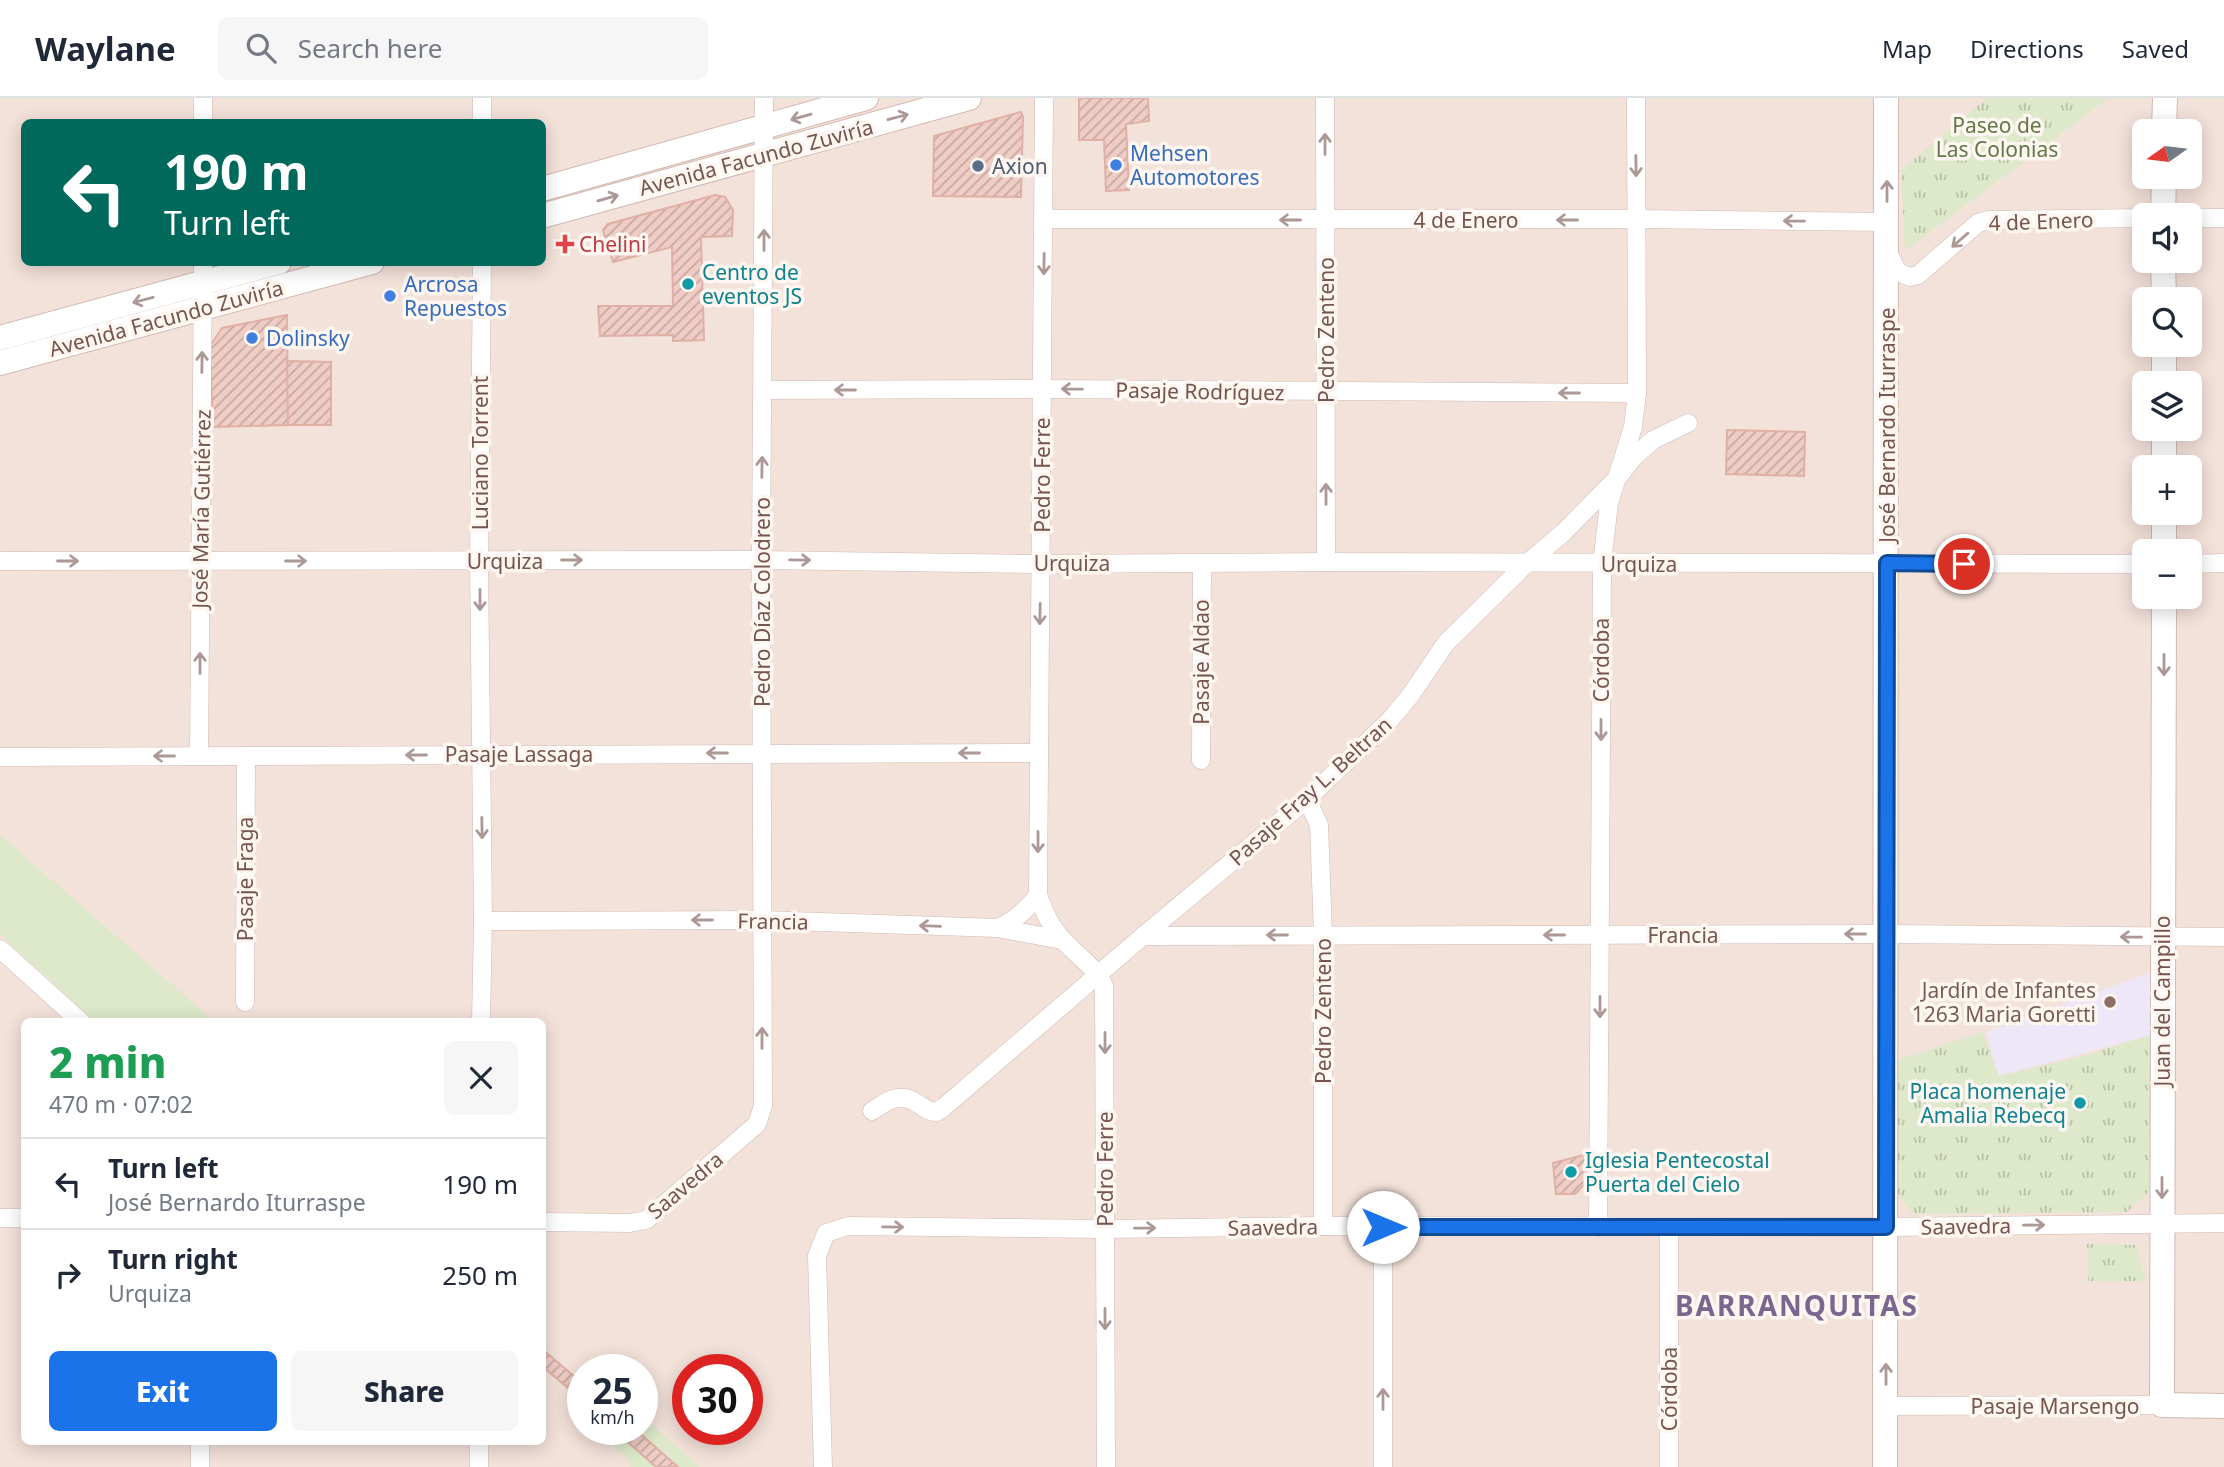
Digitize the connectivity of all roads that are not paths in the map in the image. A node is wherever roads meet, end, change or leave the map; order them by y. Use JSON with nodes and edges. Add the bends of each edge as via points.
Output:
{"nodes":[{"id":1,"x":203,"y":98,"type":"edge"},
{"id":2,"x":482,"y":98,"type":"edge"},
{"id":3,"x":764,"y":98,"type":"edge"},
{"id":4,"x":866,"y":98,"type":"edge"},
{"id":5,"x":969,"y":98,"type":"edge"},
{"id":6,"x":1044,"y":98,"type":"edge"},
{"id":7,"x":1325,"y":98,"type":"edge"},
{"id":8,"x":1636,"y":98,"type":"edge"},
{"id":9,"x":1886,"y":98,"type":"edge"},
{"id":10,"x":2165,"y":98,"type":"edge"},
{"id":11,"x":203,"y":119,"type":"edge"},
{"id":12,"x":482,"y":119,"type":"edge"},
{"id":13,"x":2164,"y":119,"type":"edge"},
{"id":14,"x":764,"y":127,"type":"junction"},
{"id":15,"x":765,"y":154,"type":"junction"},
{"id":16,"x":546,"y":188,"type":"edge"},
{"id":17,"x":546,"y":215,"type":"edge"},
{"id":18,"x":2132,"y":218,"type":"edge"},
{"id":19,"x":2202,"y":218,"type":"edge"},
{"id":20,"x":2224,"y":218,"type":"edge"},
{"id":21,"x":1045,"y":219,"type":"junction"},
{"id":22,"x":1637,"y":219,"type":"junction"},
{"id":23,"x":1326,"y":220,"type":"junction"},
{"id":24,"x":1887,"y":222,"type":"junction"},
{"id":25,"x":1887,"y":251,"type":"junction"},
{"id":26,"x":266,"y":266,"type":"edge"},
{"id":27,"x":343,"y":266,"type":"edge"},
{"id":28,"x":482,"y":266,"type":"edge"},
{"id":29,"x":203,"y":285,"type":"edge"},
{"id":30,"x":0,"y":338,"type":"edge"},
{"id":31,"x":0,"y":363,"type":"edge"},
{"id":32,"x":1042,"y":389,"type":"junction"},
{"id":33,"x":763,"y":390,"type":"junction"},
{"id":34,"x":1326,"y":392,"type":"junction"},
{"id":35,"x":1637,"y":393,"type":"junction"},
{"id":36,"x":1688,"y":423,"type":"dead end"},
{"id":37,"x":1619,"y":476,"type":"junction"},
{"id":38,"x":761,"y":560,"type":"junction"},
{"id":39,"x":0,"y":561,"type":"edge"},
{"id":40,"x":200,"y":561,"type":"junction"},
{"id":41,"x":479,"y":561,"type":"junction"},
{"id":42,"x":1326,"y":562,"type":"junction"},
{"id":43,"x":1202,"y":563,"type":"junction"},
{"id":44,"x":1887,"y":563,"type":"junction"},
{"id":45,"x":1041,"y":564,"type":"junction"},
{"id":46,"x":1526,"y":564,"type":"junction"},
{"id":47,"x":1602,"y":564,"type":"junction"},
{"id":48,"x":2132,"y":564,"type":"edge"},
{"id":49,"x":2202,"y":564,"type":"edge"},
{"id":50,"x":2224,"y":564,"type":"edge"},
{"id":51,"x":2164,"y":609,"type":"edge"},
{"id":52,"x":762,"y":753,"type":"junction"},
{"id":53,"x":1037,"y":753,"type":"junction"},
{"id":54,"x":481,"y":754,"type":"junction"},
{"id":55,"x":199,"y":756,"type":"junction"},
{"id":56,"x":246,"y":756,"type":"junction"},
{"id":57,"x":0,"y":757,"type":"edge"},
{"id":58,"x":1201,"y":760,"type":"dead end"},
{"id":59,"x":1307,"y":799,"type":"junction"},
{"id":60,"x":1038,"y":895,"type":"junction"},
{"id":61,"x":762,"y":920,"type":"junction"},
{"id":62,"x":483,"y":921,"type":"junction"},
{"id":63,"x":998,"y":928,"type":"junction"},
{"id":64,"x":1886,"y":934,"type":"junction"},
{"id":65,"x":1323,"y":935,"type":"junction"},
{"id":66,"x":1600,"y":935,"type":"junction"},
{"id":67,"x":1143,"y":936,"type":"junction"},
{"id":68,"x":2162,"y":937,"type":"junction"},
{"id":69,"x":2224,"y":937,"type":"edge"},
{"id":70,"x":1062,"y":940,"type":"junction"},
{"id":71,"x":0,"y":948,"type":"edge"},
{"id":72,"x":1099,"y":975,"type":"junction"},
{"id":73,"x":245,"y":1002,"type":"dead end"},
{"id":74,"x":77,"y":1018,"type":"edge"},
{"id":75,"x":481,"y":1018,"type":"edge"},
{"id":76,"x":763,"y":1106,"type":"joint"},
{"id":77,"x":872,"y":1111,"type":"dead end"},
{"id":78,"x":0,"y":1218,"type":"edge"},
{"id":79,"x":21,"y":1218,"type":"edge"},
{"id":80,"x":546,"y":1222,"type":"edge"},
{"id":81,"x":2163,"y":1222,"type":"junction"},
{"id":82,"x":2224,"y":1223,"type":"edge"},
{"id":83,"x":1323,"y":1226,"type":"junction"},
{"id":84,"x":1383,"y":1227,"type":"junction"},
{"id":85,"x":1598,"y":1227,"type":"junction"},
{"id":86,"x":1669,"y":1227,"type":"junction"},
{"id":87,"x":1886,"y":1227,"type":"junction"},
{"id":88,"x":1105,"y":1229,"type":"junction"},
{"id":89,"x":2162,"y":1405,"type":"junction"},
{"id":90,"x":1886,"y":1406,"type":"junction"},
{"id":91,"x":2224,"y":1406,"type":"edge"},
{"id":92,"x":200,"y":1445,"type":"edge"},
{"id":93,"x":479,"y":1446,"type":"dead end"},
{"id":94,"x":200,"y":1467,"type":"edge"},
{"id":95,"x":479,"y":1467,"type":"edge"},
{"id":96,"x":823,"y":1467,"type":"edge"},
{"id":97,"x":1106,"y":1467,"type":"edge"},
{"id":98,"x":1383,"y":1467,"type":"edge"},
{"id":99,"x":1669,"y":1467,"type":"edge"},
{"id":100,"x":1885,"y":1467,"type":"edge"}],
"edges":[{"from":1,"to":11,"type":"street"},
{"from":2,"to":12,"type":"street"},
{"from":3,"to":14,"type":"street","name":"Pedro Díaz Colodrero"},
{"from":4,"to":14,"type":"street","name":"Avenida Facundo Zuviría","one_way":true},
{"from":15,"to":5,"type":"street","name":"Avenida Facundo Zuviría","one_way":true},
{"from":6,"to":21,"type":"street","name":"Pedro Ferre"},
{"from":23,"to":7,"type":"street","name":"Pedro Zenteno","one_way":true},
{"from":8,"to":22,"type":"street","name":"Córdoba","one_way":true},
{"from":24,"to":9,"type":"street","name":"José Bernardo Iturraspe","one_way":true},
{"from":10,"to":13,"type":"street"},
{"from":14,"to":15,"type":"street","name":"Pedro Díaz Colodrero"},
{"from":14,"to":16,"type":"street","name":"Avenida Facundo Zuviría"},
{"from":17,"to":15,"type":"street","name":"Avenida Facundo Zuviría","one_way":true},
{"from":33,"to":15,"type":"street","name":"Pedro Díaz Colodrero","one_way":true},
{"from":18,"to":25,"type":"street","name":"4 de Enero","one_way":true,"via":[[1989,220],[1978,223],[1910,277],[1898,272]]},
{"from":19,"to":20,"type":"street"},
{"from":23,"to":21,"type":"street","name":"4 de Enero","one_way":true},
{"from":21,"to":32,"type":"street","name":"Pedro Ferre","one_way":true},
{"from":22,"to":23,"type":"street","name":"4 de Enero","one_way":true},
{"from":24,"to":22,"type":"street","name":"4 de Enero","one_way":true},
{"from":22,"to":35,"type":"street","name":"Córdoba"},
{"from":23,"to":34,"type":"street","name":"Pedro Zenteno"},
{"from":24,"to":25,"type":"street","name":"José Bernardo Iturraspe"},
{"from":25,"to":44,"type":"street","name":"José Bernardo Iturraspe"},
{"from":26,"to":29,"type":"street","name":"Avenida Facundo Zuviría"},
{"from":27,"to":29,"type":"street","name":"Avenida Facundo Zuviría"},
{"from":28,"to":41,"type":"street","name":"Luciano Torrent"},
{"from":29,"to":30,"type":"street","name":"Avenida Facundo Zuviría","one_way":true},
{"from":29,"to":31,"type":"street","name":"Avenida Facundo Zuviría"},
{"from":40,"to":29,"type":"street","name":"José María Gutiérrez","one_way":true},
{"from":32,"to":33,"type":"street","name":"Pasaje Rodríguez","one_way":true},
{"from":34,"to":32,"type":"street","name":"Pasaje Rodríguez","one_way":true},
{"from":32,"to":45,"type":"street","name":"Pedro Ferre"},
{"from":38,"to":33,"type":"street","name":"Pedro Díaz Colodrero","one_way":true},
{"from":35,"to":34,"type":"street","name":"Pasaje Rodríguez","one_way":true},
{"from":42,"to":34,"type":"street","name":"Pedro Zenteno","one_way":true},
{"from":35,"to":37,"type":"street","name":"Córdoba"},
{"from":36,"to":37,"type":"street","name":"Pasaje Fray L. Beltran","via":[[1653,440]]},
{"from":37,"to":46,"type":"street","name":"Pasaje Fray L. Beltran"},
{"from":37,"to":47,"type":"street","name":"Córdoba","via":[[1609,503]]},
{"from":41,"to":38,"type":"street","name":"Urquiza","one_way":true},
{"from":38,"to":45,"type":"street","name":"Urquiza","one_way":true},
{"from":38,"to":52,"type":"street","name":"Pedro Díaz Colodrero"},
{"from":39,"to":40,"type":"street","name":"Urquiza","one_way":true},
{"from":40,"to":41,"type":"street","name":"Urquiza","one_way":true},
{"from":55,"to":40,"type":"street","name":"José María Gutiérrez","one_way":true},
{"from":41,"to":54,"type":"street","name":"Luciano Torrent","one_way":true},
{"from":42,"to":43,"type":"street","name":"Urquiza"},
{"from":42,"to":46,"type":"street","name":"Urquiza"},
{"from":43,"to":45,"type":"street","name":"Urquiza"},
{"from":43,"to":58,"type":"street","name":"Pasaje Aldao"},
{"from":44,"to":47,"type":"street","name":"Urquiza"},
{"from":44,"to":48,"type":"street","name":"Urquiza"},
{"from":44,"to":64,"type":"street","name":"José Bernardo Iturraspe"},
{"from":45,"to":53,"type":"street","name":"Pedro Ferre","one_way":true},
{"from":46,"to":47,"type":"street","name":"Urquiza"},
{"from":46,"to":59,"type":"street","name":"Pasaje Fray L. Beltran","via":[[1446,643],[1390,720]]},
{"from":47,"to":66,"type":"street","name":"Córdoba","one_way":true},
{"from":49,"to":50,"type":"street"},
{"from":51,"to":68,"type":"street","name":"Juan del Campillo","one_way":true},
{"from":53,"to":52,"type":"street","name":"Pasaje Lassaga","one_way":true},
{"from":52,"to":54,"type":"street","name":"Pasaje Lassaga","one_way":true},
{"from":52,"to":61,"type":"street","name":"Pedro Díaz Colodrero"},
{"from":53,"to":60,"type":"street","name":"Pedro Ferre","one_way":true},
{"from":54,"to":56,"type":"street","name":"Pasaje Lassaga","one_way":true},
{"from":54,"to":62,"type":"street","name":"Luciano Torrent","one_way":true},
{"from":55,"to":56,"type":"street","name":"Pasaje Lassaga"},
{"from":55,"to":57,"type":"street","name":"Pasaje Lassaga","one_way":true},
{"from":56,"to":73,"type":"street","name":"Pasaje Fraga"},
{"from":59,"to":65,"type":"street","name":"Pedro Zenteno","via":[[1319,825]]},
{"from":59,"to":67,"type":"street","name":"Pasaje Fray L. Beltran"},
{"from":60,"to":63,"type":"street","via":[[1021,914]]},
{"from":60,"to":70,"type":"street","name":"Pedro Ferre"},
{"from":61,"to":62,"type":"street","name":"Francia","one_way":true},
{"from":63,"to":61,"type":"street","name":"Francia","one_way":true},
{"from":76,"to":61,"type":"street","name":"Pedro Díaz Colodrero","one_way":true},
{"from":62,"to":75,"type":"street","name":"Luciano Torrent"},
{"from":63,"to":70,"type":"street","name":"Francia"},
{"from":64,"to":66,"type":"street","name":"Francia","one_way":true},
{"from":68,"to":64,"type":"street","name":"Francia","one_way":true},
{"from":64,"to":87,"type":"street","name":"José Bernardo Iturraspe"},
{"from":66,"to":65,"type":"street","name":"Francia","one_way":true},
{"from":65,"to":67,"type":"street","name":"Francia","one_way":true},
{"from":65,"to":83,"type":"street","name":"Pedro Zenteno"},
{"from":66,"to":85,"type":"street","name":"Córdoba","one_way":true},
{"from":67,"to":72,"type":"street","name":"Pasaje Fray L. Beltran"},
{"from":68,"to":69,"type":"street","name":"Francia"},
{"from":68,"to":81,"type":"street","name":"Juan del Campillo","one_way":true},
{"from":70,"to":72,"type":"street","name":"Pedro Ferre"},
{"from":71,"to":74,"type":"street"},
{"from":72,"to":77,"type":"street","name":"Pasaje Fray L. Beltran","via":[[936,1112],[905,1097]]},
{"from":72,"to":88,"type":"street","name":"Pedro Ferre","one_way":true,"via":[[1105,997]]},
{"from":76,"to":80,"type":"street","name":"Saavedra","via":[[757,1124],[646,1220]]},
{"from":78,"to":79,"type":"street"},
{"from":81,"to":82,"type":"street","name":"Saavedra"},
{"from":87,"to":81,"type":"street","name":"Saavedra","one_way":true},
{"from":81,"to":89,"type":"street","name":"Juan del Campillo"},
{"from":83,"to":84,"type":"street","name":"Saavedra"},
{"from":88,"to":83,"type":"street","name":"Saavedra","one_way":true},
{"from":84,"to":85,"type":"street","name":"Saavedra"},
{"from":98,"to":84,"type":"street","one_way":true},
{"from":85,"to":86,"type":"street","name":"Saavedra"},
{"from":86,"to":87,"type":"street","name":"Saavedra"},
{"from":86,"to":99,"type":"street","name":"Córdoba"},
{"from":90,"to":87,"type":"street","name":"José Bernardo Iturraspe","one_way":true},
{"from":96,"to":88,"type":"street","name":"Saavedra","one_way":true,"via":[[817,1256],[826,1233],[848,1226]]},
{"from":88,"to":97,"type":"street","name":"Pedro Ferre","one_way":true},
{"from":89,"to":90,"type":"street","name":"Pasaje Marsengo"},
{"from":89,"to":91,"type":"street","name":"Pasaje Marsengo"},
{"from":90,"to":100,"type":"street","name":"José Bernardo Iturraspe"},
{"from":92,"to":94,"type":"street"},
{"from":93,"to":95,"type":"street"}]}
